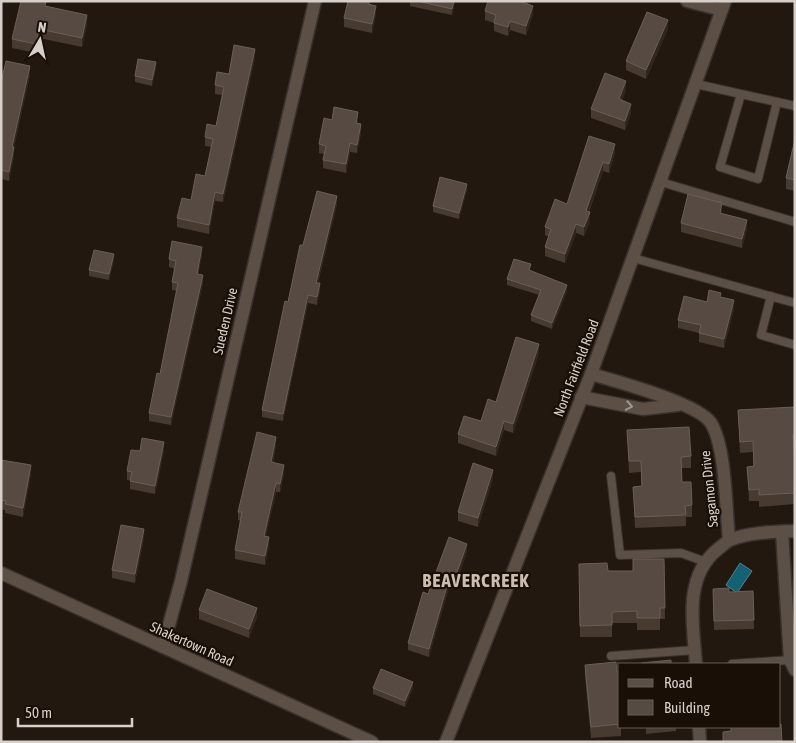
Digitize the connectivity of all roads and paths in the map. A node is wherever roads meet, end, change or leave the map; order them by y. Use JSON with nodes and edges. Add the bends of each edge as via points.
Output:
{"nodes":[{"id":1,"x":315,"y":1,"type":"edge"},
{"id":2,"x":687,"y":1,"type":"edge"},
{"id":3,"x":723,"y":6,"type":"edge"},
{"id":4,"x":696,"y":84,"type":"junction"},
{"id":5,"x":741,"y":94,"type":"junction"},
{"id":6,"x":777,"y":102,"type":"junction"},
{"id":7,"x":795,"y":106,"type":"edge"},
{"id":8,"x":661,"y":182,"type":"junction"},
{"id":9,"x":795,"y":222,"type":"edge"},
{"id":10,"x":633,"y":258,"type":"junction"},
{"id":11,"x":771,"y":296,"type":"junction"},
{"id":12,"x":795,"y":302,"type":"edge"},
{"id":13,"x":795,"y":345,"type":"edge"},
{"id":14,"x":590,"y":374,"type":"junction"},
{"id":15,"x":581,"y":397,"type":"junction"},
{"id":16,"x":681,"y":405,"type":"junction"},
{"id":17,"x":611,"y":476,"type":"dead end"},
{"id":18,"x":788,"y":531,"type":"edge"},
{"id":19,"x":729,"y":540,"type":"junction"},
{"id":20,"x":706,"y":562,"type":"junction"},
{"id":21,"x":1,"y":573,"type":"edge"},
{"id":22,"x":163,"y":648,"type":"junction"},
{"id":23,"x":695,"y":650,"type":"junction"},
{"id":24,"x":610,"y":656,"type":"dead end"},
{"id":25,"x":696,"y":663,"type":"edge"},
{"id":26,"x":793,"y":665,"type":"edge"},
{"id":27,"x":699,"y":728,"type":"edge"},
{"id":28,"x":372,"y":742,"type":"edge"},
{"id":29,"x":446,"y":742,"type":"edge"},
{"id":30,"x":700,"y":742,"type":"edge"}],
"edges":[{"from":1,"to":22,"type":"street","name":"Sueden Drive"},
{"from":2,"to":3,"type":"street"},
{"from":3,"to":4,"type":"street","name":"North Fairfield Road"},
{"from":4,"to":5,"type":"lane"},
{"from":4,"to":8,"type":"street","name":"North Fairfield Road"},
{"from":5,"to":6,"type":"lane"},
{"from":5,"to":6,"type":"lane","via":[[720,167],[758,179]]},
{"from":6,"to":7,"type":"lane"},
{"from":8,"to":9,"type":"lane"},
{"from":8,"to":10,"type":"street","name":"North Fairfield Road"},
{"from":10,"to":11,"type":"lane"},
{"from":10,"to":14,"type":"street","name":"North Fairfield Road"},
{"from":11,"to":12,"type":"lane"},
{"from":11,"to":13,"type":"lane","via":[[761,335]]},
{"from":14,"to":15,"type":"street","name":"North Fairfield Road"},
{"from":14,"to":16,"type":"street","name":"Sagamon Drive","via":[[645,390]]},
{"from":15,"to":16,"type":"street","one_way":true,"via":[[643,409]]},
{"from":15,"to":29,"type":"street","name":"North Fairfield Road"},
{"from":16,"to":19,"type":"street","name":"Sagamon Drive","via":[[697,410],[710,422],[718,440]]},
{"from":17,"to":20,"type":"lane","via":[[620,555],[680,553]]},
{"from":18,"to":19,"type":"street"},
{"from":18,"to":26,"type":"street"},
{"from":19,"to":20,"type":"street"},
{"from":20,"to":23,"type":"street","via":[[692,598]]},
{"from":21,"to":22,"type":"street","name":"Shakertown Road"},
{"from":22,"to":28,"type":"street","name":"Shakertown Road"},
{"from":23,"to":24,"type":"lane"},
{"from":23,"to":25,"type":"street"},
{"from":27,"to":30,"type":"street"}]}
